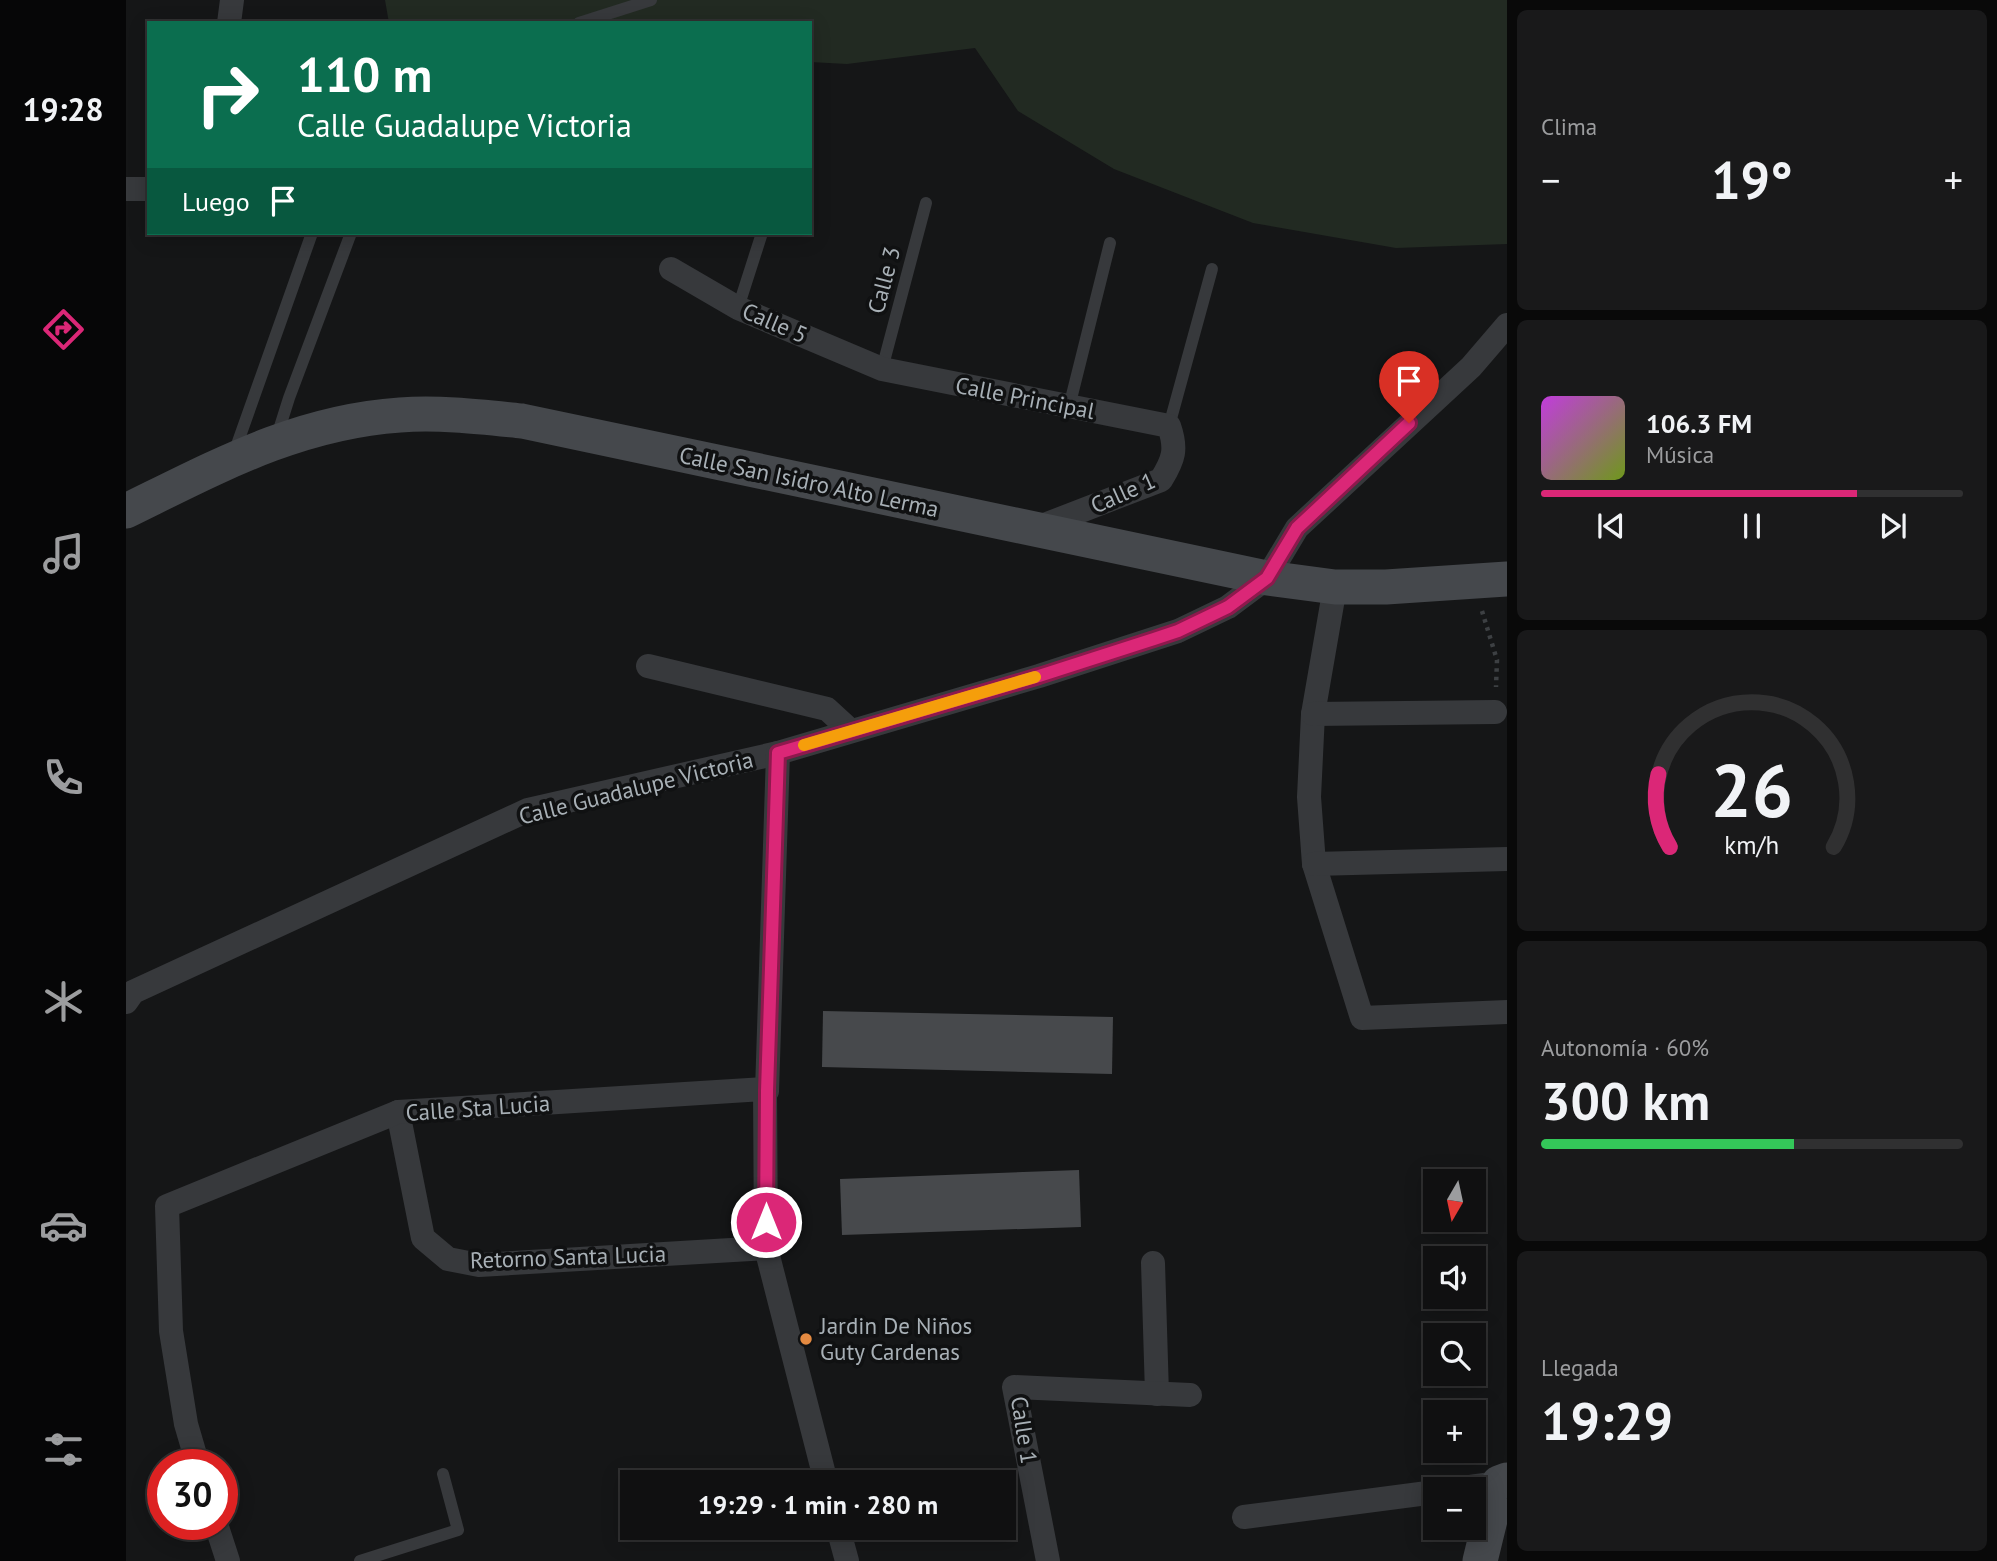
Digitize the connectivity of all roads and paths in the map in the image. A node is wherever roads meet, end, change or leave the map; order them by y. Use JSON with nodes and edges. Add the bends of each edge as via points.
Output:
{"nodes":[{"id":1,"x":232,"y":0,"type":"edge"},
{"id":2,"x":651,"y":0,"type":"edge"},
{"id":3,"x":229,"y":21,"type":"edge"},
{"id":4,"x":585,"y":21,"type":"edge"},
{"id":5,"x":126,"y":189,"type":"edge"},
{"id":6,"x":147,"y":189,"type":"edge"},
{"id":7,"x":926,"y":203,"type":"dead end"},
{"id":8,"x":311,"y":235,"type":"edge"},
{"id":9,"x":350,"y":235,"type":"edge"},
{"id":10,"x":761,"y":235,"type":"edge"},
{"id":11,"x":1111,"y":243,"type":"dead end"},
{"id":12,"x":1212,"y":269,"type":"dead end"},
{"id":13,"x":671,"y":270,"type":"dead end"},
{"id":14,"x":738,"y":308,"type":"junction"},
{"id":15,"x":1507,"y":325,"type":"edge"},
{"id":16,"x":882,"y":369,"type":"junction"},
{"id":17,"x":1069,"y":407,"type":"junction"},
{"id":18,"x":1168,"y":426,"type":"junction"},
{"id":19,"x":275,"y":441,"type":"junction"},
{"id":20,"x":231,"y":460,"type":"junction"},
{"id":21,"x":126,"y":511,"type":"edge"},
{"id":22,"x":1033,"y":530,"type":"junction"},
{"id":23,"x":1267,"y":578,"type":"junction"},
{"id":24,"x":1490,"y":580,"type":"edge"},
{"id":25,"x":1335,"y":587,"type":"junction"},
{"id":26,"x":648,"y":666,"type":"dead end"},
{"id":27,"x":1495,"y":712,"type":"joint"},
{"id":28,"x":1313,"y":714,"type":"junction"},
{"id":29,"x":851,"y":731,"type":"junction"},
{"id":30,"x":778,"y":753,"type":"junction"},
{"id":31,"x":1507,"y":859,"type":"edge"},
{"id":32,"x":1314,"y":864,"type":"junction"},
{"id":33,"x":126,"y":1002,"type":"edge"},
{"id":34,"x":1507,"y":1012,"type":"edge"},
{"id":35,"x":766,"y":1090,"type":"junction"},
{"id":36,"x":398,"y":1112,"type":"junction"},
{"id":37,"x":766,"y":1248,"type":"junction"},
{"id":38,"x":1153,"y":1263,"type":"dead end"},
{"id":39,"x":1157,"y":1394,"type":"junction"},
{"id":40,"x":1190,"y":1395,"type":"dead end"},
{"id":41,"x":193,"y":1449,"type":"edge"},
{"id":42,"x":824,"y":1470,"type":"edge"},
{"id":43,"x":443,"y":1474,"type":"dead end"},
{"id":44,"x":1503,"y":1482,"type":"edge"},
{"id":45,"x":1423,"y":1494,"type":"edge"},
{"id":46,"x":1244,"y":1517,"type":"dead end"},
{"id":47,"x":221,"y":1540,"type":"edge"},
{"id":48,"x":841,"y":1540,"type":"edge"},
{"id":49,"x":228,"y":1561,"type":"edge"},
{"id":50,"x":360,"y":1561,"type":"edge"},
{"id":51,"x":847,"y":1561,"type":"edge"},
{"id":52,"x":1048,"y":1561,"type":"edge"},
{"id":53,"x":1480,"y":1561,"type":"edge"}],
"edges":[{"from":1,"to":3,"type":"street"},
{"from":2,"to":4,"type":"lane"},
{"from":5,"to":6,"type":"street"},
{"from":7,"to":16,"type":"lane","name":"Calle 3"},
{"from":8,"to":20,"type":"lane"},
{"from":9,"to":19,"type":"lane"},
{"from":10,"to":14,"type":"lane"},
{"from":11,"to":17,"type":"lane"},
{"from":12,"to":18,"type":"lane"},
{"from":13,"to":14,"type":"street","name":"Calle 5"},
{"from":14,"to":16,"type":"street","name":"Calle 5"},
{"from":15,"to":23,"type":"street","name":"Calle Guadalupe Victoria","via":[[1471,367],[1297,528]]},
{"from":16,"to":17,"type":"street","name":"Calle Principal"},
{"from":17,"to":18,"type":"street","name":"Calle Principal"},
{"from":18,"to":22,"type":"street","name":"Calle 1","via":[[1174,441],[1172,461],[1161,480]]},
{"from":19,"to":20,"type":"street","name":"Calle San Isidro Alto Lerma"},
{"from":19,"to":22,"type":"street","name":"Calle San Isidro Alto Lerma","via":[[345,422],[401,415],[522,421]]},
{"from":20,"to":21,"type":"street","name":"Calle San Isidro Alto Lerma"},
{"from":22,"to":23,"type":"street","name":"Calle San Isidro Alto Lerma"},
{"from":23,"to":25,"type":"street","name":"Calle San Isidro Alto Lerma"},
{"from":23,"to":29,"type":"street","name":"Calle Guadalupe Victoria","via":[[1228,607],[1178,631]]},
{"from":24,"to":25,"type":"street","name":"Calle San Isidro Alto Lerma"},
{"from":24,"to":27,"type":"path","via":[[1497,660]]},
{"from":25,"to":28,"type":"street"},
{"from":26,"to":29,"type":"street","via":[[827,709]]},
{"from":27,"to":28,"type":"street"},
{"from":28,"to":32,"type":"street","via":[[1309,797]]},
{"from":29,"to":30,"type":"street","name":"Calle Guadalupe Victoria"},
{"from":30,"to":33,"type":"street","name":"Calle Guadalupe Victoria","via":[[528,810],[133,992]]},
{"from":30,"to":35,"type":"street"},
{"from":31,"to":32,"type":"street"},
{"from":32,"to":34,"type":"street","via":[[1362,1018]]},
{"from":35,"to":36,"type":"street","name":"Calle Sta Lucia"},
{"from":35,"to":37,"type":"street"},
{"from":36,"to":37,"type":"street","name":"Retorno Santa Lucia","via":[[423,1238],[448,1259],[479,1265]]},
{"from":36,"to":41,"type":"street","name":"Calle Sta Lucia","via":[[167,1206],[172,1331]]},
{"from":37,"to":42,"type":"street"},
{"from":38,"to":39,"type":"street"},
{"from":39,"to":40,"type":"street","name":"Calle 1"},
{"from":39,"to":52,"type":"street","name":"Calle 1","via":[[1014,1387]]},
{"from":43,"to":50,"type":"lane","via":[[458,1530]]},
{"from":44,"to":53,"type":"street"},
{"from":45,"to":46,"type":"street"},
{"from":47,"to":49,"type":"street"},
{"from":48,"to":51,"type":"street"}]}
